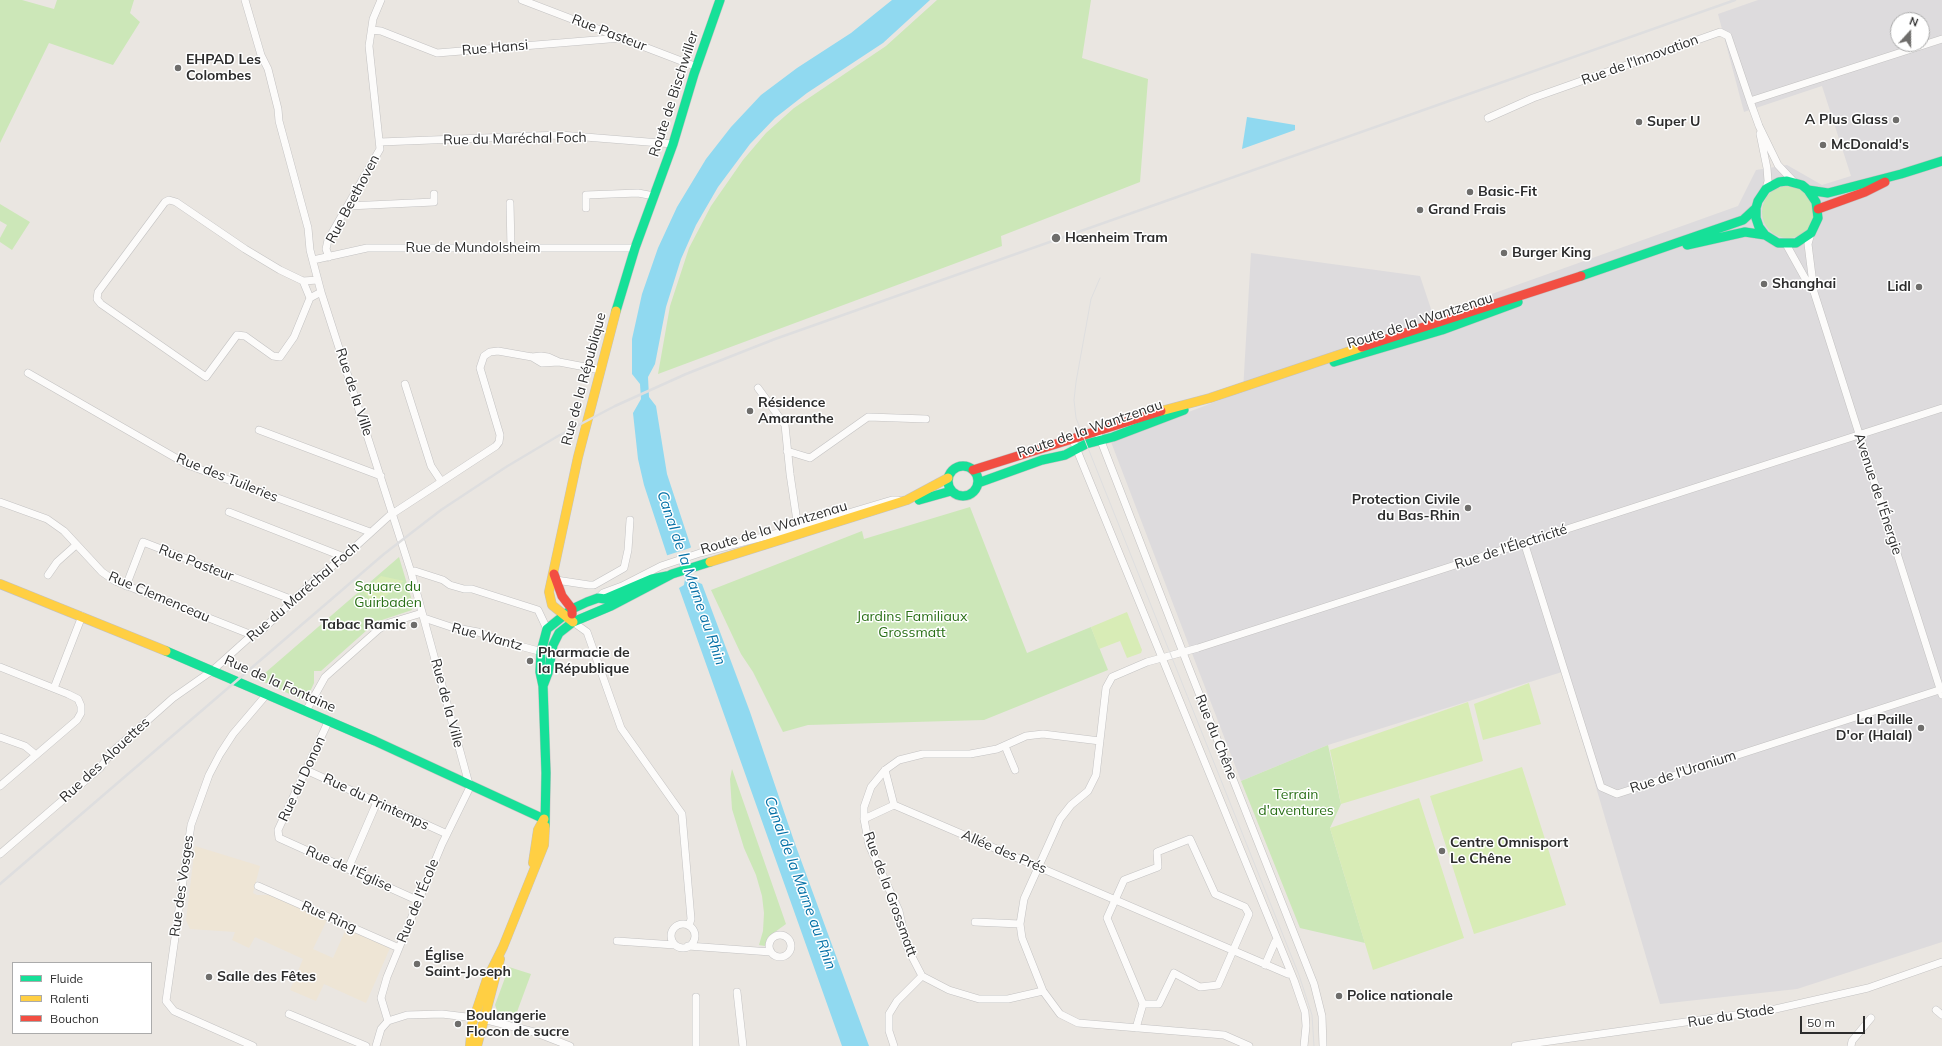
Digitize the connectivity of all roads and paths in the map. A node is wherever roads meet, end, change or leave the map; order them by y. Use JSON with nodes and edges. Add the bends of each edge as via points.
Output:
{"nodes":[{"id":1,"x":245,"y":0,"type":"edge"},
{"id":2,"x":381,"y":0,"type":"edge"},
{"id":3,"x":522,"y":0,"type":"edge"},
{"id":4,"x":720,"y":0,"type":"edge"},
{"id":5,"x":372,"y":30,"type":"junction"},
{"id":6,"x":621,"y":38,"type":"junction"},
{"id":7,"x":1942,"y":39,"type":"edge"},
{"id":8,"x":697,"y":67,"type":"junction"},
{"id":9,"x":1750,"y":101,"type":"junction"},
{"id":10,"x":1488,"y":118,"type":"dead end"},
{"id":11,"x":1759,"y":126,"type":"junction"},
{"id":12,"x":380,"y":142,"type":"junction"},
{"id":13,"x":674,"y":144,"type":"junction"},
{"id":14,"x":1942,"y":161,"type":"edge"},
{"id":15,"x":1901,"y":174,"type":"junction"},
{"id":16,"x":1794,"y":182,"type":"junction"},
{"id":17,"x":1766,"y":189,"type":"junction"},
{"id":18,"x":1808,"y":190,"type":"junction"},
{"id":19,"x":434,"y":194,"type":"dead end"},
{"id":20,"x":654,"y":196,"type":"junction"},
{"id":21,"x":510,"y":203,"type":"dead end"},
{"id":22,"x":348,"y":206,"type":"junction"},
{"id":23,"x":586,"y":208,"type":"dead end"},
{"id":24,"x":1756,"y":208,"type":"junction"},
{"id":25,"x":1818,"y":210,"type":"junction"},
{"id":26,"x":1811,"y":233,"type":"junction"},
{"id":27,"x":1765,"y":235,"type":"junction"},
{"id":28,"x":1786,"y":244,"type":"junction"},
{"id":29,"x":511,"y":248,"type":"junction"},
{"id":30,"x":635,"y":248,"type":"junction"},
{"id":31,"x":1650,"y":253,"type":"junction"},
{"id":32,"x":328,"y":257,"type":"junction"},
{"id":33,"x":312,"y":260,"type":"junction"},
{"id":34,"x":318,"y":280,"type":"junction"},
{"id":35,"x":303,"y":281,"type":"junction"},
{"id":36,"x":321,"y":292,"type":"junction"},
{"id":37,"x":1814,"y":292,"type":"junction"},
{"id":38,"x":310,"y":298,"type":"junction"},
{"id":39,"x":601,"y":370,"type":"junction"},
{"id":40,"x":28,"y":373,"type":"dead end"},
{"id":41,"x":405,"y":384,"type":"dead end"},
{"id":42,"x":758,"y":388,"type":"dead end"},
{"id":43,"x":1210,"y":398,"type":"junction"},
{"id":44,"x":1942,"y":408,"type":"edge"},
{"id":45,"x":926,"y":420,"type":"dead end"},
{"id":46,"x":260,"y":430,"type":"dead end"},
{"id":47,"x":1098,"y":430,"type":"junction"},
{"id":48,"x":1859,"y":434,"type":"junction"},
{"id":49,"x":1072,"y":438,"type":"junction"},
{"id":50,"x":1100,"y":440,"type":"junction"},
{"id":51,"x":1077,"y":449,"type":"junction"},
{"id":52,"x":787,"y":451,"type":"junction"},
{"id":53,"x":973,"y":470,"type":"junction"},
{"id":54,"x":381,"y":476,"type":"junction"},
{"id":55,"x":948,"y":478,"type":"junction"},
{"id":56,"x":441,"y":481,"type":"junction"},
{"id":57,"x":978,"y":483,"type":"junction"},
{"id":58,"x":951,"y":491,"type":"junction"},
{"id":59,"x":907,"y":500,"type":"junction"},
{"id":60,"x":0,"y":502,"type":"edge"},
{"id":61,"x":229,"y":512,"type":"dead end"},
{"id":62,"x":392,"y":513,"type":"junction"},
{"id":63,"x":630,"y":520,"type":"dead end"},
{"id":64,"x":798,"y":528,"type":"junction"},
{"id":65,"x":370,"y":532,"type":"junction"},
{"id":66,"x":1524,"y":542,"type":"junction"},
{"id":67,"x":76,"y":545,"type":"junction"},
{"id":68,"x":344,"y":557,"type":"junction"},
{"id":69,"x":411,"y":572,"type":"junction"},
{"id":70,"x":48,"y":575,"type":"dead end"},
{"id":71,"x":669,"y":575,"type":"junction"},
{"id":72,"x":555,"y":577,"type":"junction"},
{"id":73,"x":0,"y":584,"type":"edge"},
{"id":74,"x":126,"y":586,"type":"junction"},
{"id":75,"x":598,"y":598,"type":"junction"},
{"id":76,"x":293,"y":600,"type":"junction"},
{"id":77,"x":572,"y":609,"type":"junction"},
{"id":78,"x":563,"y":615,"type":"junction"},
{"id":79,"x":82,"y":616,"type":"junction"},
{"id":80,"x":423,"y":616,"type":"junction"},
{"id":81,"x":573,"y":622,"type":"junction"},
{"id":82,"x":547,"y":629,"type":"junction"},
{"id":83,"x":252,"y":635,"type":"junction"},
{"id":84,"x":1183,"y":652,"type":"junction"},
{"id":85,"x":545,"y":653,"type":"junction"},
{"id":86,"x":1162,"y":658,"type":"junction"},
{"id":87,"x":0,"y":667,"type":"edge"},
{"id":88,"x":213,"y":670,"type":"junction"},
{"id":89,"x":54,"y":688,"type":"junction"},
{"id":90,"x":1941,"y":691,"type":"edge"},
{"id":91,"x":267,"y":694,"type":"junction"},
{"id":92,"x":306,"y":711,"type":"junction"},
{"id":93,"x":328,"y":720,"type":"junction"},
{"id":94,"x":0,"y":737,"type":"edge"},
{"id":95,"x":1100,"y":741,"type":"junction"},
{"id":96,"x":1005,"y":746,"type":"junction"},
{"id":97,"x":36,"y":755,"type":"junction"},
{"id":98,"x":306,"y":770,"type":"junction"},
{"id":99,"x":885,"y":770,"type":"junction"},
{"id":100,"x":1015,"y":770,"type":"dead end"},
{"id":101,"x":470,"y":784,"type":"junction"},
{"id":102,"x":0,"y":786,"type":"edge"},
{"id":103,"x":377,"y":802,"type":"junction"},
{"id":104,"x":894,"y":805,"type":"junction"},
{"id":105,"x":544,"y":819,"type":"junction"},
{"id":106,"x":864,"y":820,"type":"junction"},
{"id":107,"x":447,"y":834,"type":"junction"},
{"id":108,"x":279,"y":838,"type":"joint"},
{"id":109,"x":0,"y":854,"type":"edge"},
{"id":110,"x":1039,"y":867,"type":"junction"},
{"id":111,"x":348,"y":869,"type":"junction"},
{"id":112,"x":258,"y":886,"type":"dead end"},
{"id":113,"x":419,"y":900,"type":"junction"},
{"id":114,"x":1114,"y":900,"type":"junction"},
{"id":115,"x":975,"y":922,"type":"dead end"},
{"id":116,"x":1020,"y":924,"type":"junction"},
{"id":117,"x":689,"y":926,"type":"junction"},
{"id":118,"x":617,"y":941,"type":"dead end"},
{"id":119,"x":1275,"y":942,"type":"dead end"},
{"id":120,"x":675,"y":945,"type":"junction"},
{"id":121,"x":688,"y":946,"type":"junction"},
{"id":122,"x":399,"y":948,"type":"junction"},
{"id":123,"x":1233,"y":951,"type":"junction"},
{"id":124,"x":771,"y":952,"type":"dead end"},
{"id":125,"x":1942,"y":962,"type":"edge"},
{"id":126,"x":1265,"y":965,"type":"junction"},
{"id":127,"x":1288,"y":974,"type":"dead end"},
{"id":128,"x":922,"y":976,"type":"junction"},
{"id":129,"x":1043,"y":991,"type":"junction"},
{"id":130,"x":736,"y":992,"type":"dead end"},
{"id":131,"x":696,"y":997,"type":"dead end"},
{"id":132,"x":1143,"y":1004,"type":"junction"},
{"id":133,"x":1936,"y":1010,"type":"dead end"},
{"id":134,"x":289,"y":1014,"type":"dead end"},
{"id":135,"x":1942,"y":1015,"type":"edge"},
{"id":136,"x":478,"y":1018,"type":"junction"},
{"id":137,"x":1871,"y":1018,"type":"dead end"},
{"id":138,"x":388,"y":1021,"type":"junction"},
{"id":139,"x":1136,"y":1028,"type":"junction"},
{"id":140,"x":253,"y":1046,"type":"edge"},
{"id":141,"x":366,"y":1046,"type":"edge"},
{"id":142,"x":376,"y":1046,"type":"edge"},
{"id":143,"x":470,"y":1046,"type":"edge"},
{"id":144,"x":477,"y":1046,"type":"edge"},
{"id":145,"x":570,"y":1046,"type":"edge"},
{"id":146,"x":696,"y":1046,"type":"edge"},
{"id":147,"x":742,"y":1046,"type":"edge"},
{"id":148,"x":894,"y":1046,"type":"edge"},
{"id":149,"x":1249,"y":1046,"type":"edge"},
{"id":150,"x":1304,"y":1046,"type":"edge"},
{"id":151,"x":1323,"y":1046,"type":"edge"},
{"id":152,"x":1514,"y":1046,"type":"edge"},
{"id":153,"x":1851,"y":1046,"type":"edge"}],
"edges":[{"from":1,"to":33,"type":"street","name":"Rue de la Ville","via":[[268,70],[308,228]]},
{"from":2,"to":5,"type":"street","name":"Rue Beethoven","via":[[373,19]]},
{"from":3,"to":6,"type":"street","name":"Rue Pasteur"},
{"from":4,"to":8,"type":"main road","name":"Route de Bischwiller"},
{"from":5,"to":6,"type":"street","name":"Rue Hansi","via":[[381,30],[437,53]]},
{"from":5,"to":12,"type":"street","name":"Rue Beethoven","via":[[370,46]]},
{"from":6,"to":8,"type":"street","name":"Rue Pasteur"},
{"from":7,"to":9,"type":"street"},
{"from":8,"to":13,"type":"main road","name":"Route de Bischwiller"},
{"from":9,"to":10,"type":"street","name":"Rue de l'Innovation","via":[[1728,36],[1720,32],[1533,98]]},
{"from":9,"to":11,"type":"street"},
{"from":11,"to":16,"type":"street","via":[[1778,165]]},
{"from":11,"to":17,"type":"street","via":[[1767,168]]},
{"from":12,"to":13,"type":"street","name":"Rue du Maréchal Foch","via":[[560,135]]},
{"from":12,"to":22,"type":"street","name":"Rue Beethoven","via":[[380,149]]},
{"from":13,"to":20,"type":"main road","name":"Route de Bischwiller"},
{"from":14,"to":15,"type":"main road"},
{"from":15,"to":18,"type":"main road","via":[[1828,193]]},
{"from":15,"to":25,"type":"main road","via":[[1865,192]]},
{"from":16,"to":17,"type":"main road","via":[[1779,182]]},
{"from":16,"to":18,"type":"main road"},
{"from":17,"to":24,"type":"main road","via":[[1761,194]]},
{"from":18,"to":25,"type":"main road"},
{"from":19,"to":22,"type":"street","via":[[434,202]]},
{"from":20,"to":23,"type":"street","via":[[638,193],[586,195]]},
{"from":20,"to":30,"type":"main road","name":"Rue de la République"},
{"from":21,"to":29,"type":"street"},
{"from":22,"to":32,"type":"street","name":"Rue Beethoven","via":[[328,240]]},
{"from":24,"to":27,"type":"main road","via":[[1756,218]]},
{"from":24,"to":31,"type":"main road","name":"Route de la Wantzenau","via":[[1743,220]]},
{"from":25,"to":26,"type":"main road","via":[[1818,218]]},
{"from":26,"to":28,"type":"main road","via":[[1804,239]]},
{"from":26,"to":37,"type":"street","name":"Avenue de l'Énergie","via":[[1808,244]]},
{"from":27,"to":28,"type":"main road"},
{"from":27,"to":31,"type":"main road","name":"Route de la Wantzenau","via":[[1740,233]]},
{"from":28,"to":37,"type":"street","name":"Avenue de l'Énergie"},
{"from":29,"to":30,"type":"street","name":"Rue de Mundolsheim"},
{"from":29,"to":32,"type":"street","name":"Rue de Mundolsheim","via":[[367,248]]},
{"from":30,"to":39,"type":"main road","name":"Rue de la République"},
{"from":31,"to":43,"type":"main road","name":"Route de la Wantzenau","via":[[1541,290],[1496,311],[1442,330],[1358,356],[1304,368]]},
{"from":32,"to":33,"type":"street","name":"Rue de Mundolsheim"},
{"from":33,"to":34,"type":"street","name":"Rue de la Ville"},
{"from":34,"to":35,"type":"street"},
{"from":34,"to":36,"type":"street","name":"Rue de la Ville"},
{"from":35,"to":38,"type":"street"},
{"from":35,"to":38,"type":"street","via":[[268,263],[176,202],[169,200],[98,292],[97,299],[206,377],[237,334],[245,336],[273,356],[280,357],[294,336]]},
{"from":36,"to":38,"type":"street"},
{"from":36,"to":54,"type":"street","name":"Rue de la Ville"},
{"from":37,"to":48,"type":"street","name":"Avenue de l'Énergie"},
{"from":39,"to":56,"type":"street","name":"Rue du Maréchal Foch","via":[[559,362],[542,364],[532,357],[498,351],[484,356],[480,368],[500,442]]},
{"from":39,"to":72,"type":"main road","name":"Rue de la République","via":[[578,457]]},
{"from":40,"to":65,"type":"street","name":"Rue des Tuileries","via":[[188,465]]},
{"from":41,"to":56,"type":"street","via":[[431,466]]},
{"from":42,"to":52,"type":"street","via":[[785,425]]},
{"from":43,"to":47,"type":"main road","name":"Route de la Wantzenau"},
{"from":43,"to":50,"type":"main road","name":"Route de la Wantzenau","via":[[1169,417]]},
{"from":44,"to":48,"type":"street","name":"Rue de l'Électricité"},
{"from":45,"to":52,"type":"street","via":[[868,418],[810,458]]},
{"from":46,"to":54,"type":"street"},
{"from":47,"to":49,"type":"main road","name":"Route de la Wantzenau"},
{"from":47,"to":50,"type":"street","name":"Rue du Chêne"},
{"from":48,"to":66,"type":"street","name":"Rue de l'Électricité"},
{"from":48,"to":90,"type":"street","name":"Avenue de l'Énergie"},
{"from":49,"to":51,"type":"street","name":"Rue du Chêne"},
{"from":49,"to":53,"type":"main road","name":"Route de la Wantzenau"},
{"from":50,"to":51,"type":"main road","name":"Route de la Wantzenau"},
{"from":50,"to":84,"type":"street","name":"Rue du Chêne"},
{"from":51,"to":57,"type":"main road","name":"Route de la Wantzenau","via":[[1066,455],[1042,460]]},
{"from":51,"to":86,"type":"street","name":"Rue du Chêne"},
{"from":52,"to":64,"type":"street"},
{"from":53,"to":55,"type":"main road","name":"Route de la Wantzenau","via":[[960,467],[952,471]]},
{"from":53,"to":57,"type":"main road"},
{"from":54,"to":62,"type":"street","name":"Rue de la Ville"},
{"from":55,"to":58,"type":"main road"},
{"from":55,"to":59,"type":"main road","name":"Route de la Wantzenau"},
{"from":56,"to":62,"type":"street","name":"Rue du Maréchal Foch"},
{"from":57,"to":58,"type":"main road","name":"Route de la Wantzenau","via":[[969,495],[959,496]]},
{"from":58,"to":59,"type":"main road","name":"Route de la Wantzenau","via":[[917,501]]},
{"from":59,"to":64,"type":"street","name":"Route de la Wantzenau","via":[[892,500]]},
{"from":59,"to":71,"type":"main road","name":"Route de la Wantzenau"},
{"from":60,"to":67,"type":"street","name":"Rue Clemenceau","via":[[47,519],[64,531]]},
{"from":61,"to":68,"type":"street"},
{"from":62,"to":65,"type":"street","name":"Rue du Maréchal Foch"},
{"from":62,"to":69,"type":"street","name":"Rue de la Ville"},
{"from":63,"to":72,"type":"street","via":[[624,568],[589,585]]},
{"from":64,"to":75,"type":"street","name":"Route de la Wantzenau","via":[[667,564]]},
{"from":65,"to":68,"type":"street","name":"Rue du Maréchal Foch"},
{"from":66,"to":84,"type":"street","name":"Rue de l'Électricité"},
{"from":66,"to":90,"type":"street","name":"Rue de l'Uranium","via":[[1601,787],[1617,794]]},
{"from":67,"to":70,"type":"street","via":[[57,562]]},
{"from":67,"to":74,"type":"street","name":"Rue Clemenceau","via":[[102,572]]},
{"from":68,"to":76,"type":"street","name":"Rue du Maréchal Foch"},
{"from":69,"to":80,"type":"street","name":"Rue de la Ville"},
{"from":69,"to":82,"type":"street","via":[[415,571],[450,585],[472,589],[538,610]]},
{"from":71,"to":75,"type":"main road","name":"Route de la Wantzenau","via":[[652,578],[605,599]]},
{"from":71,"to":81,"type":"main road","name":"Route de la Wantzenau","via":[[611,606]]},
{"from":72,"to":77,"type":"main road","via":[[562,596]]},
{"from":72,"to":78,"type":"main road","name":"Rue de la République","via":[[550,584],[549,596],[552,605]]},
{"from":73,"to":79,"type":"main road","name":"Rue de la Fontaine"},
{"from":74,"to":76,"type":"street","name":"Rue Pasteur","via":[[143,542]]},
{"from":74,"to":83,"type":"street","name":"Rue Clemenceau"},
{"from":75,"to":77,"type":"main road","name":"Route de la Wantzenau"},
{"from":76,"to":83,"type":"street","name":"Rue du Maréchal Foch","via":[[271,622]]},
{"from":77,"to":78,"type":"main road"},
{"from":77,"to":81,"type":"main road"},
{"from":78,"to":81,"type":"main road","name":"Rue de la République"},
{"from":78,"to":82,"type":"main road"},
{"from":79,"to":88,"type":"main road","name":"Rue de la Fontaine"},
{"from":79,"to":89,"type":"street"},
{"from":80,"to":85,"type":"street","name":"Rue Wantz","via":[[451,627],[478,632]]},
{"from":80,"to":92,"type":"street","via":[[389,623],[379,629],[325,677]]},
{"from":80,"to":101,"type":"street","name":"Rue de la Ville"},
{"from":81,"to":85,"type":"main road","via":[[559,633]]},
{"from":81,"to":117,"type":"street","via":[[587,632],[621,728],[682,814],[691,919]]},
{"from":82,"to":85,"type":"main road"},
{"from":83,"to":88,"type":"street","name":"Rue du Maréchal Foch"},
{"from":84,"to":86,"type":"street","name":"Rue de l'Électricité"},
{"from":84,"to":151,"type":"street","name":"Rue du Chêne","via":[[1314,984],[1322,1016]]},
{"from":85,"to":105,"type":"main road","via":[[548,673],[543,686],[546,784]]},
{"from":86,"to":95,"type":"street","name":"Rue de l'Électricité","via":[[1112,677],[1106,688]]},
{"from":86,"to":150,"type":"street","name":"Rue du Chêne","via":[[1301,999],[1306,1026]]},
{"from":87,"to":89,"type":"street"},
{"from":88,"to":91,"type":"main road","name":"Rue de la Fontaine"},
{"from":88,"to":109,"type":"street","name":"Rue des Alouettes","via":[[173,698],[112,752],[100,768]]},
{"from":89,"to":97,"type":"street","via":[[78,699],[81,713],[77,720]]},
{"from":91,"to":92,"type":"main road","name":"Rue de la Fontaine"},
{"from":91,"to":140,"type":"street","name":"Rue des Vosges","via":[[233,734],[220,754],[209,775],[191,825],[166,1001],[174,1011]]},
{"from":92,"to":93,"type":"main road","name":"Rue de la Fontaine"},
{"from":93,"to":98,"type":"street","name":"Rue du Donon"},
{"from":93,"to":101,"type":"main road","name":"Rue de la Fontaine"},
{"from":94,"to":97,"type":"street","via":[[25,746]]},
{"from":95,"to":96,"type":"street","name":"Rue de la Grossmatt","via":[[1043,734],[1026,736]]},
{"from":95,"to":110,"type":"street","name":"Rue de l'Électricité","via":[[1096,775],[1088,791],[1071,805],[1060,819]]},
{"from":96,"to":99,"type":"street","name":"Rue de la Grossmatt","via":[[970,754],[923,754],[899,760]]},
{"from":96,"to":100,"type":"street"},
{"from":97,"to":102,"type":"street"},
{"from":98,"to":103,"type":"street","name":"Rue du Printemps"},
{"from":98,"to":108,"type":"street","name":"Rue du Donon","via":[[278,830]]},
{"from":99,"to":104,"type":"street"},
{"from":99,"to":106,"type":"street","name":"Rue de la Grossmatt","via":[[871,787],[864,807]]},
{"from":101,"to":105,"type":"main road","name":"Rue de la Fontaine"},
{"from":101,"to":107,"type":"street","name":"Rue de l'École"},
{"from":103,"to":107,"type":"street","name":"Rue du Printemps"},
{"from":103,"to":111,"type":"street"},
{"from":104,"to":106,"type":"street"},
{"from":104,"to":110,"type":"street","name":"Allée des Prés"},
{"from":105,"to":136,"type":"main road","via":[[544,845],[503,947],[491,970]]},
{"from":106,"to":128,"type":"street","name":"Rue de la Grossmatt","via":[[870,845],[899,910],[907,947]]},
{"from":107,"to":113,"type":"street","name":"Rue de l'École"},
{"from":108,"to":111,"type":"street","name":"Rue de l'Église"},
{"from":110,"to":114,"type":"street","name":"Allée des Prés"},
{"from":110,"to":116,"type":"street","name":"Rue de l'Électricité","via":[[1024,899]]},
{"from":111,"to":113,"type":"street","name":"Rue de l'Église"},
{"from":112,"to":122,"type":"street","name":"Rue Ring"},
{"from":113,"to":122,"type":"street","name":"Rue de l'École"},
{"from":114,"to":123,"type":"street","name":"Allée des Prés"},
{"from":114,"to":123,"type":"street","via":[[1124,880],[1158,867],[1157,852],[1190,839],[1214,894],[1245,908],[1249,914]]},
{"from":114,"to":132,"type":"street","via":[[1107,918]]},
{"from":115,"to":116,"type":"street"},
{"from":116,"to":129,"type":"street","via":[[1022,938]]},
{"from":117,"to":120,"type":"street","via":[[682,924],[675,928],[672,938]]},
{"from":117,"to":121,"type":"street","via":[[695,937]]},
{"from":118,"to":120,"type":"street"},
{"from":119,"to":126,"type":"street"},
{"from":120,"to":121,"type":"street","via":[[682,948]]},
{"from":121,"to":124,"type":"street"},
{"from":122,"to":138,"type":"street","name":"Rue de l'École","via":[[387,977],[382,998]]},
{"from":123,"to":126,"type":"street","name":"Allée des Prés"},
{"from":123,"to":132,"type":"street","via":[[1218,985],[1200,987],[1174,974],[1160,1004]]},
{"from":125,"to":152,"type":"street","name":"Rue du Stade","via":[[1868,988],[1771,1010]]},
{"from":126,"to":127,"type":"street","name":"Allée des Prés"},
{"from":128,"to":129,"type":"street","via":[[949,990],[979,999],[1008,999]]},
{"from":128,"to":148,"type":"street","via":[[897,1001],[890,1014],[889,1031]]},
{"from":129,"to":139,"type":"street","via":[[1060,1014],[1078,1023]]},
{"from":130,"to":147,"type":"street"},
{"from":131,"to":146,"type":"street"},
{"from":132,"to":139,"type":"street"},
{"from":133,"to":135,"type":"street"},
{"from":134,"to":141,"type":"street"},
{"from":136,"to":138,"type":"street","via":[[408,1014]]},
{"from":136,"to":143,"type":"main road"},
{"from":136,"to":144,"type":"main road"},
{"from":136,"to":145,"type":"street","via":[[534,1032]]},
{"from":137,"to":153,"type":"street","via":[[1852,1041]]},
{"from":138,"to":142,"type":"street","via":[[381,1029]]},
{"from":139,"to":149,"type":"street","via":[[1224,1035]]}]}
